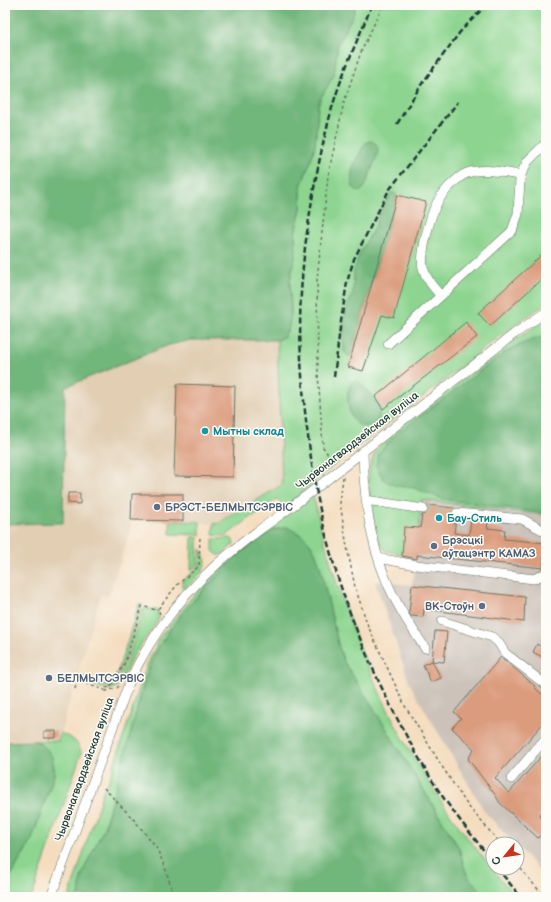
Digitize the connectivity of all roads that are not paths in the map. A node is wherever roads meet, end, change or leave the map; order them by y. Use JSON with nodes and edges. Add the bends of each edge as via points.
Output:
{"nodes":[{"id":1,"x":546,"y":144,"type":"edge"},
{"id":2,"x":521,"y":175,"type":"junction"},
{"id":3,"x":440,"y":296,"type":"junction"},
{"id":4,"x":546,"y":312,"type":"edge"},
{"id":5,"x":388,"y":344,"type":"dead end"},
{"id":6,"x":363,"y":451,"type":"junction"},
{"id":7,"x":366,"y":500,"type":"junction"},
{"id":8,"x":422,"y":509,"type":"tunnel mouth"},
{"id":9,"x":457,"y":513,"type":"tunnel mouth"},
{"id":10,"x":546,"y":532,"type":"edge"},
{"id":11,"x":378,"y":558,"type":"junction"},
{"id":12,"x":546,"y":573,"type":"edge"},
{"id":13,"x":442,"y":621,"type":"dead end"},
{"id":14,"x":425,"y":648,"type":"dead end"},
{"id":15,"x":546,"y":685,"type":"edge"},
{"id":16,"x":546,"y":738,"type":"edge"},
{"id":17,"x":511,"y":778,"type":"dead end"},
{"id":18,"x":51,"y":897,"type":"edge"}],
"edges":[{"from":1,"to":2,"type":"street","via":[[528,161]]},
{"from":2,"to":3,"type":"street","via":[[518,214],[512,231]]},
{"from":2,"to":3,"type":"street","via":[[485,170],[466,173],[441,196],[433,212],[422,258],[426,276]]},
{"from":3,"to":5,"type":"street"},
{"from":4,"to":6,"type":"street","name":"Чырвонагвардзейская вуліца"},
{"from":6,"to":7,"type":"street"},
{"from":6,"to":18,"type":"street","name":"Чырвонагвардзейская вуліца","via":[[218,563],[168,616],[139,659]]},
{"from":7,"to":8,"type":"street"},
{"from":7,"to":11,"type":"street"},
{"from":9,"to":10,"type":"street","via":[[522,519]]},
{"from":11,"to":12,"type":"street","via":[[534,579]]},
{"from":11,"to":14,"type":"street","via":[[387,583],[404,616]]},
{"from":13,"to":15,"type":"street","via":[[492,637],[505,653]]},
{"from":16,"to":17,"type":"street"}]}
